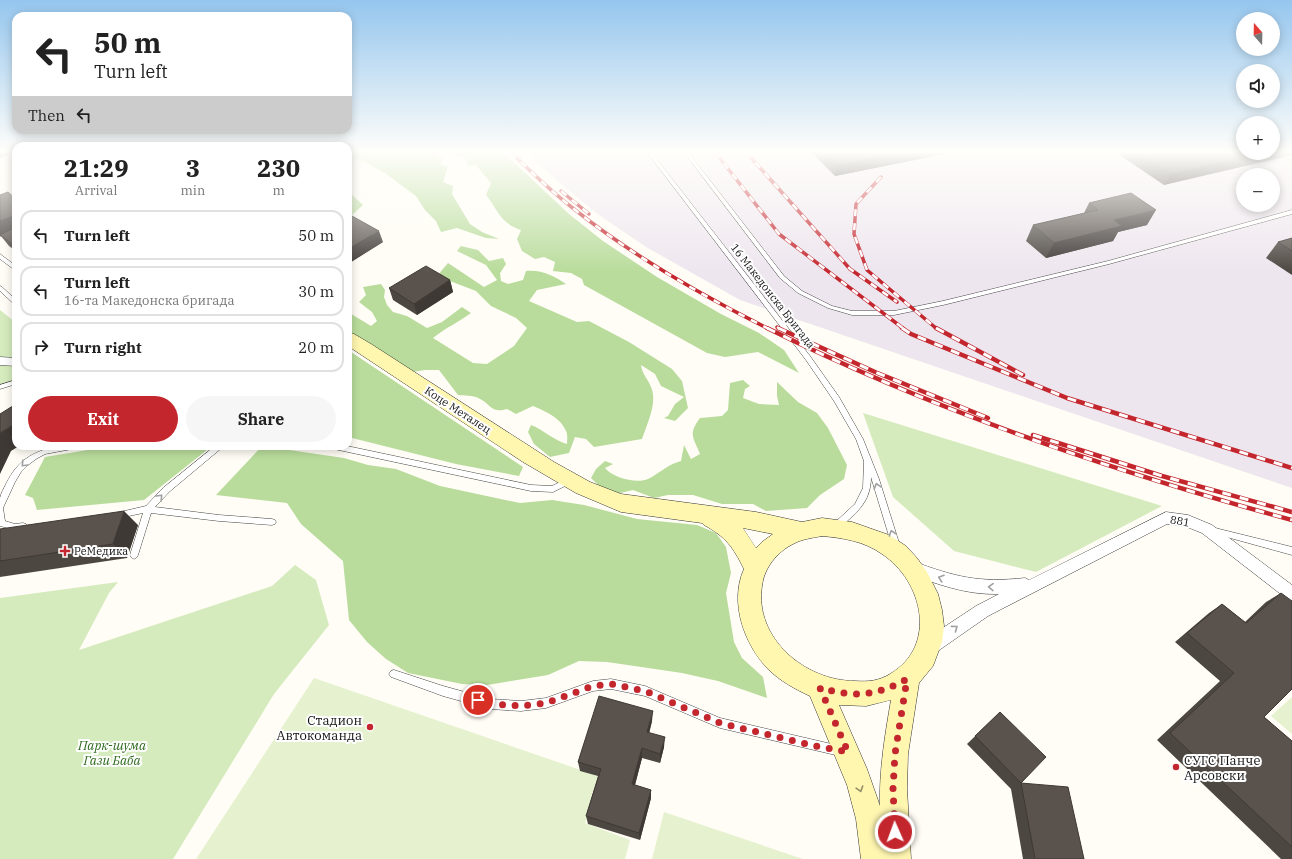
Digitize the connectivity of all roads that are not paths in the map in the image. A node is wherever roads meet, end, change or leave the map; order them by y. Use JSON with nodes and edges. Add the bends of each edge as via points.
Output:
{"nodes":[{"id":1,"x":680,"y":192,"type":"edge"},
{"id":2,"x":717,"y":192,"type":"edge"},
{"id":3,"x":1292,"y":212,"type":"edge"},
{"id":4,"x":0,"y":256,"type":"edge"},
{"id":5,"x":12,"y":266,"type":"edge"},
{"id":6,"x":0,"y":288,"type":"edge"},
{"id":7,"x":12,"y":299,"type":"edge"},
{"id":8,"x":352,"y":341,"type":"edge"},
{"id":9,"x":0,"y":361,"type":"edge"},
{"id":10,"x":12,"y":362,"type":"edge"},
{"id":11,"x":12,"y":383,"type":"edge"},
{"id":12,"x":0,"y":387,"type":"edge"},
{"id":13,"x":49,"y":450,"type":"edge"},
{"id":14,"x":215,"y":450,"type":"edge"},
{"id":15,"x":352,"y":450,"type":"edge"},
{"id":16,"x":867,"y":461,"type":"junction"},
{"id":17,"x":568,"y":481,"type":"junction"},
{"id":18,"x":0,"y":506,"type":"edge"},
{"id":19,"x":148,"y":509,"type":"junction"},
{"id":20,"x":0,"y":510,"type":"edge"},
{"id":21,"x":697,"y":513,"type":"junction"},
{"id":22,"x":113,"y":516,"type":"edge"},
{"id":23,"x":272,"y":522,"type":"dead end"},
{"id":24,"x":31,"y":526,"type":"edge"},
{"id":25,"x":834,"y":527,"type":"junction"},
{"id":26,"x":1207,"y":529,"type":"junction"},
{"id":27,"x":800,"y":530,"type":"junction"},
{"id":28,"x":1292,"y":551,"type":"edge"},
{"id":29,"x":134,"y":555,"type":"dead end"},
{"id":30,"x":904,"y":560,"type":"junction"},
{"id":31,"x":755,"y":568,"type":"junction"},
{"id":32,"x":1037,"y":584,"type":"junction"},
{"id":33,"x":1292,"y":594,"type":"edge"},
{"id":34,"x":929,"y":647,"type":"junction"},
{"id":35,"x":394,"y":674,"type":"dead end"},
{"id":36,"x":907,"y":679,"type":"junction"},
{"id":37,"x":820,"y":688,"type":"junction"},
{"id":38,"x":848,"y":752,"type":"junction"},
{"id":39,"x":875,"y":859,"type":"edge"},
{"id":40,"x":897,"y":859,"type":"edge"}],
"edges":[{"from":1,"to":16,"type":"lane","name":"16 Македонска Бригада","via":[[837,399],[859,439]]},
{"from":2,"to":3,"type":"lane","via":[[782,276],[800,292],[830,307],[852,313],[894,313],[943,303],[1110,262]]},
{"from":4,"to":5,"type":"lane"},
{"from":6,"to":7,"type":"lane"},
{"from":8,"to":17,"type":"street","name":"Коце Металец"},
{"from":9,"to":10,"type":"street"},
{"from":11,"to":12,"type":"lane"},
{"from":13,"to":18,"type":"lane","one_way":true,"via":[[34,455],[22,464],[8,485]]},
{"from":19,"to":14,"type":"lane","one_way":true,"via":[[166,490]]},
{"from":15,"to":17,"type":"lane","via":[[531,488],[553,489]]},
{"from":16,"to":25,"type":"lane","name":"16 Македонска Бригада","via":[[866,488],[858,506]]},
{"from":30,"to":16,"type":"lane","name":"16 Македонска Бригада","one_way":true},
{"from":17,"to":21,"type":"street","name":"Коце Металец","via":[[621,503]]},
{"from":19,"to":22,"type":"lane"},
{"from":19,"to":23,"type":"lane"},
{"from":19,"to":29,"type":"lane"},
{"from":20,"to":24,"type":"lane","via":[[1,523],[15,527]]},
{"from":21,"to":27,"type":"street","name":"Коце Металец"},
{"from":21,"to":31,"type":"street","name":"Коце Металец","via":[[733,531]]},
{"from":25,"to":27,"type":"street"},
{"from":25,"to":30,"type":"street","via":[[873,538],[885,544]]},
{"from":26,"to":28,"type":"lane"},
{"from":26,"to":32,"type":"street","name":"881","via":[[1188,521],[1166,518]]},
{"from":26,"to":33,"type":"street","name":"881"},
{"from":27,"to":31,"type":"street","via":[[773,544],[762,555]]},
{"from":32,"to":30,"type":"street","name":"881","one_way":true,"via":[[972,587],[945,580]]},
{"from":30,"to":34,"type":"street","via":[[926,592],[933,620]]},
{"from":31,"to":37,"type":"street","via":[[749,588],[750,611],[758,635],[773,656],[794,675]]},
{"from":34,"to":32,"type":"street","name":"881","one_way":true,"via":[[982,611]]},
{"from":34,"to":36,"type":"street","via":[[920,664]]},
{"from":35,"to":38,"type":"lane","via":[[490,704],[521,706],[546,703],[593,686],[611,684],[645,691],[720,723]]},
{"from":36,"to":37,"type":"street","via":[[888,689],[866,694],[843,694]]},
{"from":36,"to":40,"type":"street","via":[[895,754],[893,789]]},
{"from":37,"to":38,"type":"street"},
{"from":38,"to":39,"type":"street","one_way":true,"via":[[870,820]]}]}
